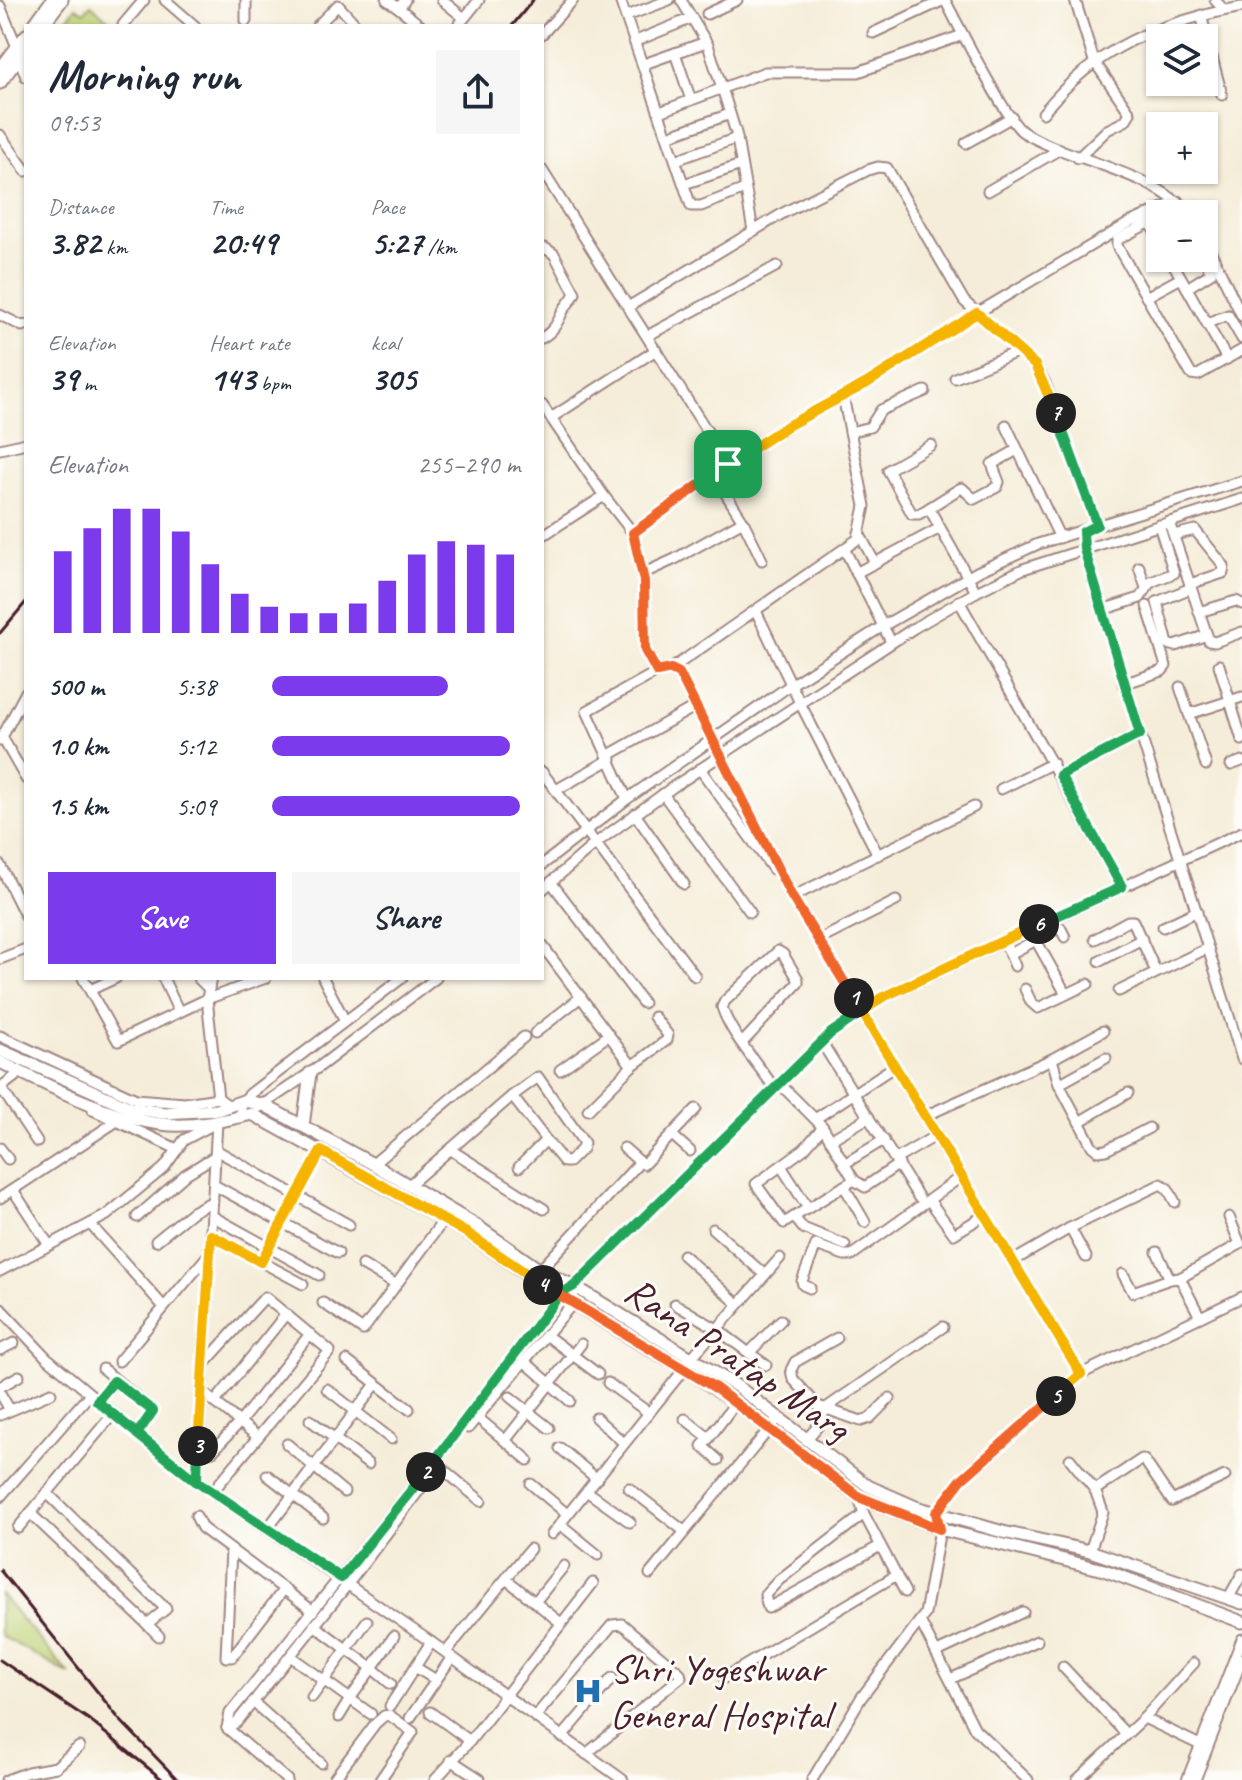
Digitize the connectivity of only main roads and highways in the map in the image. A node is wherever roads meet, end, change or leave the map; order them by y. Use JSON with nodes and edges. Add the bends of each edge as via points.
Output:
{"nodes":[{"id":1,"x":52,"y":0,"type":"edge"},
{"id":2,"x":62,"y":0,"type":"edge"},
{"id":3,"x":34,"y":24,"type":"edge"},
{"id":4,"x":44,"y":24,"type":"edge"},
{"id":5,"x":21,"y":51,"type":"edge"},
{"id":6,"x":0,"y":69,"type":"edge"},
{"id":7,"x":0,"y":83,"type":"edge"},
{"id":8,"x":0,"y":1050,"type":"edge"},
{"id":9,"x":0,"y":1065,"type":"edge"},
{"id":10,"x":310,"y":1073,"type":"road end"},
{"id":11,"x":217,"y":1110,"type":"junction"},
{"id":12,"x":303,"y":1126,"type":"junction"},
{"id":13,"x":688,"y":1363,"type":"junction"},
{"id":14,"x":1242,"y":1603,"type":"edge"},
{"id":15,"x":1242,"y":1622,"type":"edge"}],
"edges":[{"from":1,"to":3,"type":"main road"},
{"from":2,"to":4,"type":"main road"},
{"from":5,"to":6,"type":"main road"},
{"from":5,"to":7,"type":"main road"},
{"from":8,"to":11,"type":"main road","via":[[131,1108],[164,1113]]},
{"from":9,"to":11,"type":"main road","via":[[128,1119],[195,1123]]},
{"from":10,"to":12,"type":"main road"},
{"from":11,"to":12,"type":"main road","name":"Rana Pratap Marg","via":[[243,1101],[262,1104]]},
{"from":11,"to":13,"type":"main road","name":"Rana Pratap Marg","via":[[239,1117],[252,1114],[321,1151],[467,1233],[573,1303]]},
{"from":12,"to":13,"type":"main road","name":"Rana Pratap Marg","via":[[477,1226]]},
{"from":13,"to":14,"type":"main road","name":"Rana Pratap Marg","via":[[738,1387],[868,1486],[936,1513],[1090,1551]]},
{"from":13,"to":15,"type":"main road","name":"Rana Pratap Marg","via":[[859,1497],[940,1529],[1104,1570]]}]}
